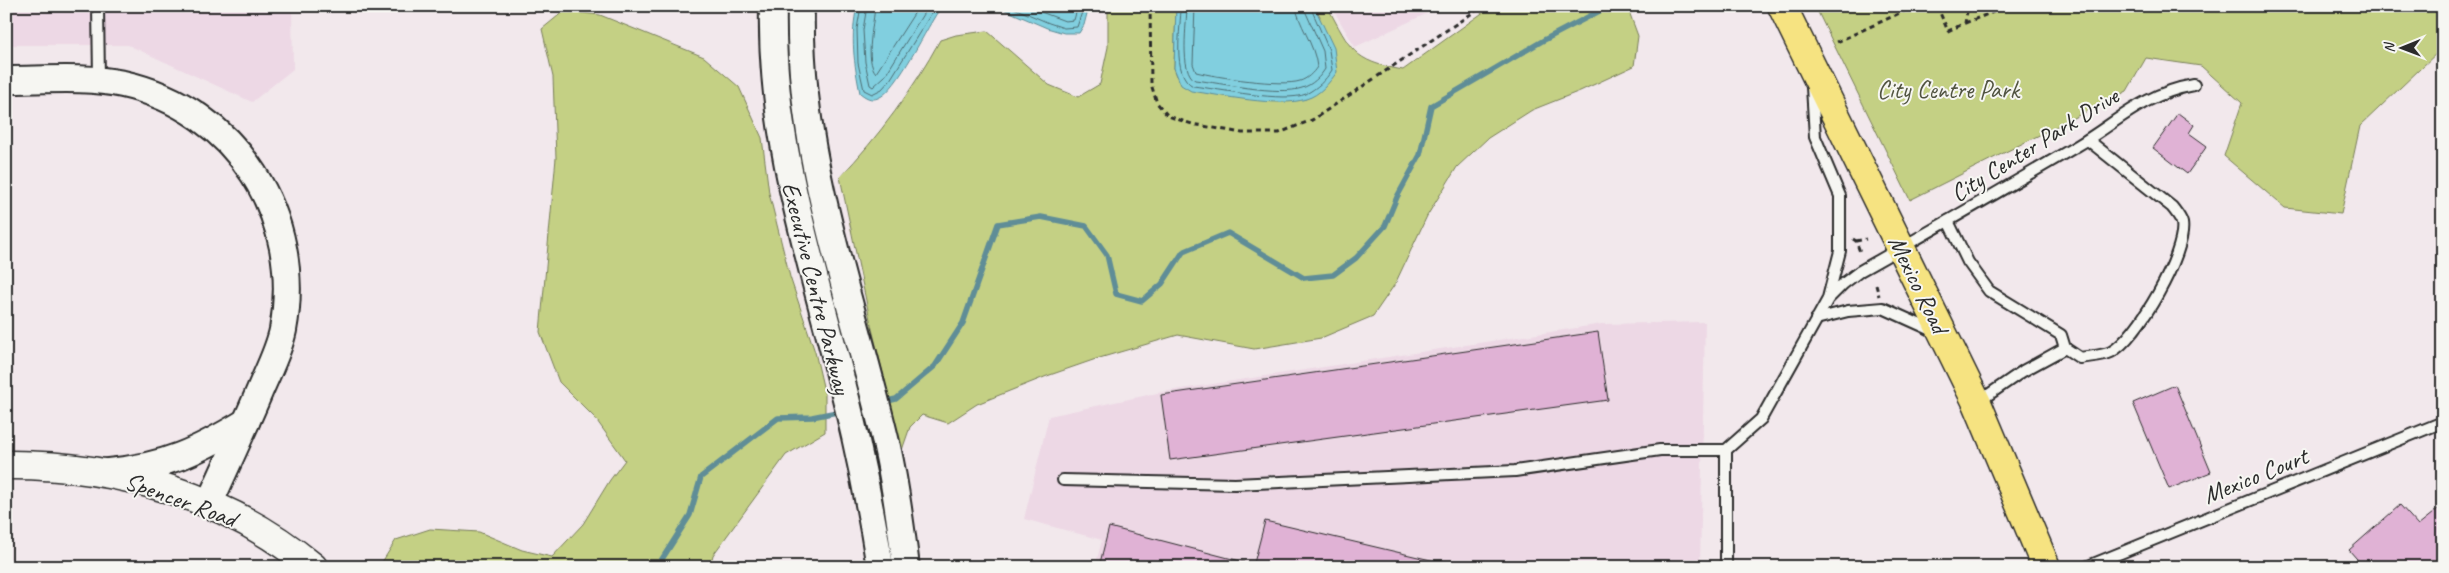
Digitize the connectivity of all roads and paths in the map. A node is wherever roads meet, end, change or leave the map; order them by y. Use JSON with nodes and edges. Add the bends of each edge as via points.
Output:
{"nodes":[{"id":1,"x":98,"y":6,"type":"edge"},
{"id":2,"x":773,"y":6,"type":"edge"},
{"id":3,"x":801,"y":6,"type":"edge"},
{"id":4,"x":1150,"y":6,"type":"edge"},
{"id":5,"x":1483,"y":6,"type":"edge"},
{"id":6,"x":1782,"y":6,"type":"edge"},
{"id":7,"x":1916,"y":6,"type":"edge"},
{"id":8,"x":1936,"y":6,"type":"edge"},
{"id":9,"x":1968,"y":6,"type":"edge"},
{"id":10,"x":2009,"y":6,"type":"edge"},
{"id":11,"x":1965,"y":23,"type":"junction"},
{"id":12,"x":1837,"y":42,"type":"dead end"},
{"id":13,"x":1812,"y":66,"type":"junction"},
{"id":14,"x":6,"y":80,"type":"edge"},
{"id":15,"x":99,"y":80,"type":"junction"},
{"id":16,"x":2194,"y":85,"type":"dead end"},
{"id":17,"x":2088,"y":140,"type":"junction"},
{"id":18,"x":1948,"y":221,"type":"junction"},
{"id":19,"x":1850,"y":238,"type":"dead end"},
{"id":20,"x":1866,"y":239,"type":"dead end"},
{"id":21,"x":1856,"y":241,"type":"junction"},
{"id":22,"x":1901,"y":248,"type":"junction"},
{"id":23,"x":1860,"y":252,"type":"dead end"},
{"id":24,"x":1828,"y":299,"type":"junction"},
{"id":25,"x":1816,"y":319,"type":"junction"},
{"id":26,"x":1944,"y":337,"type":"junction"},
{"id":27,"x":2065,"y":348,"type":"junction"},
{"id":28,"x":1977,"y":402,"type":"junction"},
{"id":29,"x":246,"y":422,"type":"junction"},
{"id":30,"x":2441,"y":422,"type":"edge"},
{"id":31,"x":1726,"y":450,"type":"junction"},
{"id":32,"x":6,"y":465,"type":"edge"},
{"id":33,"x":108,"y":472,"type":"junction"},
{"id":34,"x":1063,"y":480,"type":"dead end"},
{"id":35,"x":209,"y":504,"type":"junction"},
{"id":36,"x":313,"y":567,"type":"edge"},
{"id":37,"x":880,"y":567,"type":"edge"},
{"id":38,"x":906,"y":567,"type":"edge"},
{"id":39,"x":1726,"y":567,"type":"edge"},
{"id":40,"x":2046,"y":567,"type":"edge"},
{"id":41,"x":2086,"y":567,"type":"edge"}],
"edges":[{"from":1,"to":15,"type":"lane"},
{"from":2,"to":37,"type":"street","name":"Executive Centre Parkway","via":[[774,78],[781,134],[872,515]]},
{"from":3,"to":38,"type":"street","name":"Executive Centre Parkway","via":[[804,96],[815,170],[886,447]]},
{"from":4,"to":5,"type":"path","via":[[1151,84],[1157,103],[1168,116],[1242,134],[1279,133],[1312,120]]},
{"from":6,"to":13,"type":"main road","name":"Mexico Road"},
{"from":7,"to":12,"type":"path"},
{"from":8,"to":11,"type":"path","via":[[1948,31]]},
{"from":9,"to":11,"type":"path"},
{"from":10,"to":11,"type":"path"},
{"from":13,"to":22,"type":"main road","name":"Mexico Road"},
{"from":13,"to":24,"type":"lane","via":[[1814,137],[1840,196],[1840,251]]},
{"from":14,"to":15,"type":"street"},
{"from":15,"to":29,"type":"street","via":[[155,93],[182,105],[212,125],[236,148],[258,180],[275,217],[288,285],[282,332]]},
{"from":16,"to":17,"type":"lane","name":"City Center Park Drive","via":[[2153,96]]},
{"from":17,"to":18,"type":"lane","name":"City Center Park Drive"},
{"from":17,"to":27,"type":"lane","via":[[2172,207],[2182,221],[2182,237],[2155,301],[2129,336],[2111,352],[2080,358]]},
{"from":18,"to":22,"type":"lane","name":"City Center Park Drive"},
{"from":18,"to":27,"type":"lane","via":[[1968,262],[1989,291],[2061,335]]},
{"from":19,"to":21,"type":"path"},
{"from":20,"to":21,"type":"path"},
{"from":21,"to":23,"type":"path"},
{"from":22,"to":24,"type":"lane","name":"City Center Park Drive","via":[[1860,271]]},
{"from":22,"to":26,"type":"main road","name":"Mexico Road"},
{"from":24,"to":25,"type":"lane"},
{"from":25,"to":26,"type":"lane","via":[[1848,310],[1884,308]]},
{"from":25,"to":31,"type":"lane","via":[[1761,419]]},
{"from":26,"to":28,"type":"main road","name":"Mexico Road"},
{"from":27,"to":28,"type":"lane"},
{"from":28,"to":40,"type":"main road","name":"Mexico Road"},
{"from":29,"to":33,"type":"street","via":[[207,446],[167,463],[138,470]]},
{"from":29,"to":35,"type":"street"},
{"from":30,"to":41,"type":"lane","name":"Mexico Court"},
{"from":31,"to":34,"type":"lane","via":[[1660,450],[1515,472],[1235,484]]},
{"from":31,"to":39,"type":"lane"},
{"from":32,"to":33,"type":"main road","name":"Spencer Road"},
{"from":33,"to":35,"type":"main road","name":"Spencer Road"},
{"from":35,"to":36,"type":"main road","name":"Spencer Road","via":[[266,532]]}]}
